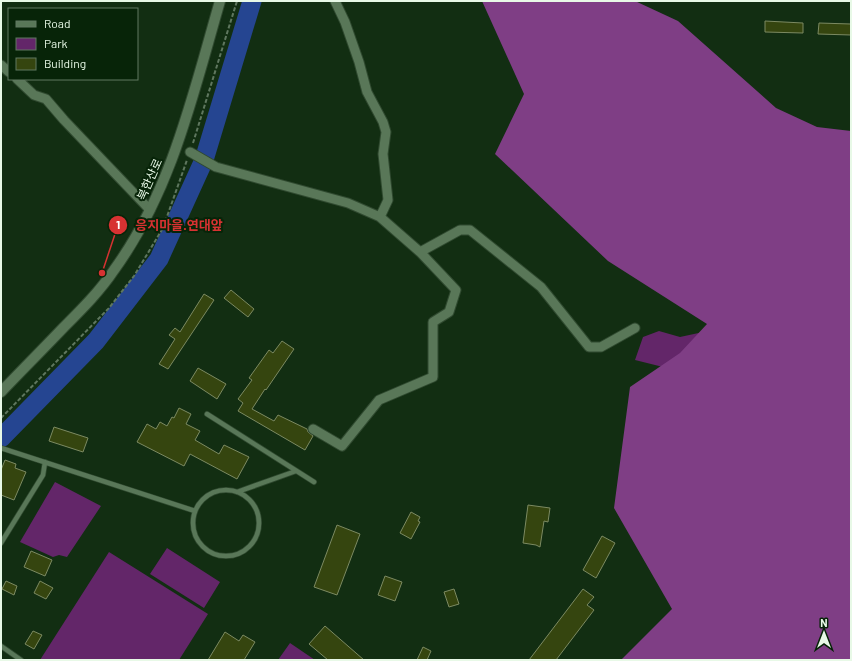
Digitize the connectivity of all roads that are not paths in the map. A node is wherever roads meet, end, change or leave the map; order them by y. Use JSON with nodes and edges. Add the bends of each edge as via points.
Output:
{"nodes":[{"id":1,"x":220,"y":1,"type":"edge"},
{"id":2,"x":335,"y":1,"type":"edge"},
{"id":3,"x":18,"y":80,"type":"edge"},
{"id":4,"x":190,"y":152,"type":"dead end"},
{"id":5,"x":150,"y":210,"type":"junction"},
{"id":6,"x":380,"y":217,"type":"junction"},
{"id":7,"x":420,"y":252,"type":"junction"},
{"id":8,"x":635,"y":328,"type":"dead end"},
{"id":9,"x":1,"y":392,"type":"edge"},
{"id":10,"x":206,"y":414,"type":"dead end"},
{"id":11,"x":313,"y":429,"type":"dead end"},
{"id":12,"x":1,"y":448,"type":"edge"},
{"id":13,"x":45,"y":462,"type":"junction"},
{"id":14,"x":296,"y":471,"type":"junction"},
{"id":15,"x":314,"y":482,"type":"dead end"},
{"id":16,"x":237,"y":492,"type":"junction"},
{"id":17,"x":195,"y":511,"type":"junction"},
{"id":18,"x":1,"y":543,"type":"edge"},
{"id":19,"x":1,"y":646,"type":"edge"},
{"id":20,"x":21,"y":660,"type":"edge"}],
"edges":[{"from":1,"to":5,"type":"street","name":"북한산로","via":[[186,121],[159,194]]},
{"from":2,"to":6,"type":"street","via":[[345,22],[367,92],[386,132],[383,154],[388,200]]},
{"from":3,"to":5,"type":"street","via":[[34,95],[46,99]]},
{"from":4,"to":6,"type":"street","via":[[216,167],[348,203]]},
{"from":5,"to":9,"type":"street","name":"북한산로","via":[[103,285]]},
{"from":6,"to":7,"type":"street"},
{"from":7,"to":8,"type":"street","via":[[460,230],[470,230],[541,287],[589,347],[601,346]]},
{"from":7,"to":11,"type":"street","via":[[456,290],[449,312],[433,322],[433,376],[379,400],[342,446]]},
{"from":10,"to":14,"type":"lane"},
{"from":12,"to":13,"type":"lane"},
{"from":13,"to":17,"type":"lane"},
{"from":13,"to":18,"type":"lane","via":[[43,475]]},
{"from":14,"to":15,"type":"lane"},
{"from":14,"to":16,"type":"lane"},
{"from":16,"to":17,"type":"lane","via":[[217,491],[208,495]]},
{"from":16,"to":17,"type":"lane","via":[[252,504],[259,522],[254,541],[238,554],[216,555],[199,543],[192,522]]},
{"from":19,"to":20,"type":"lane"}]}
